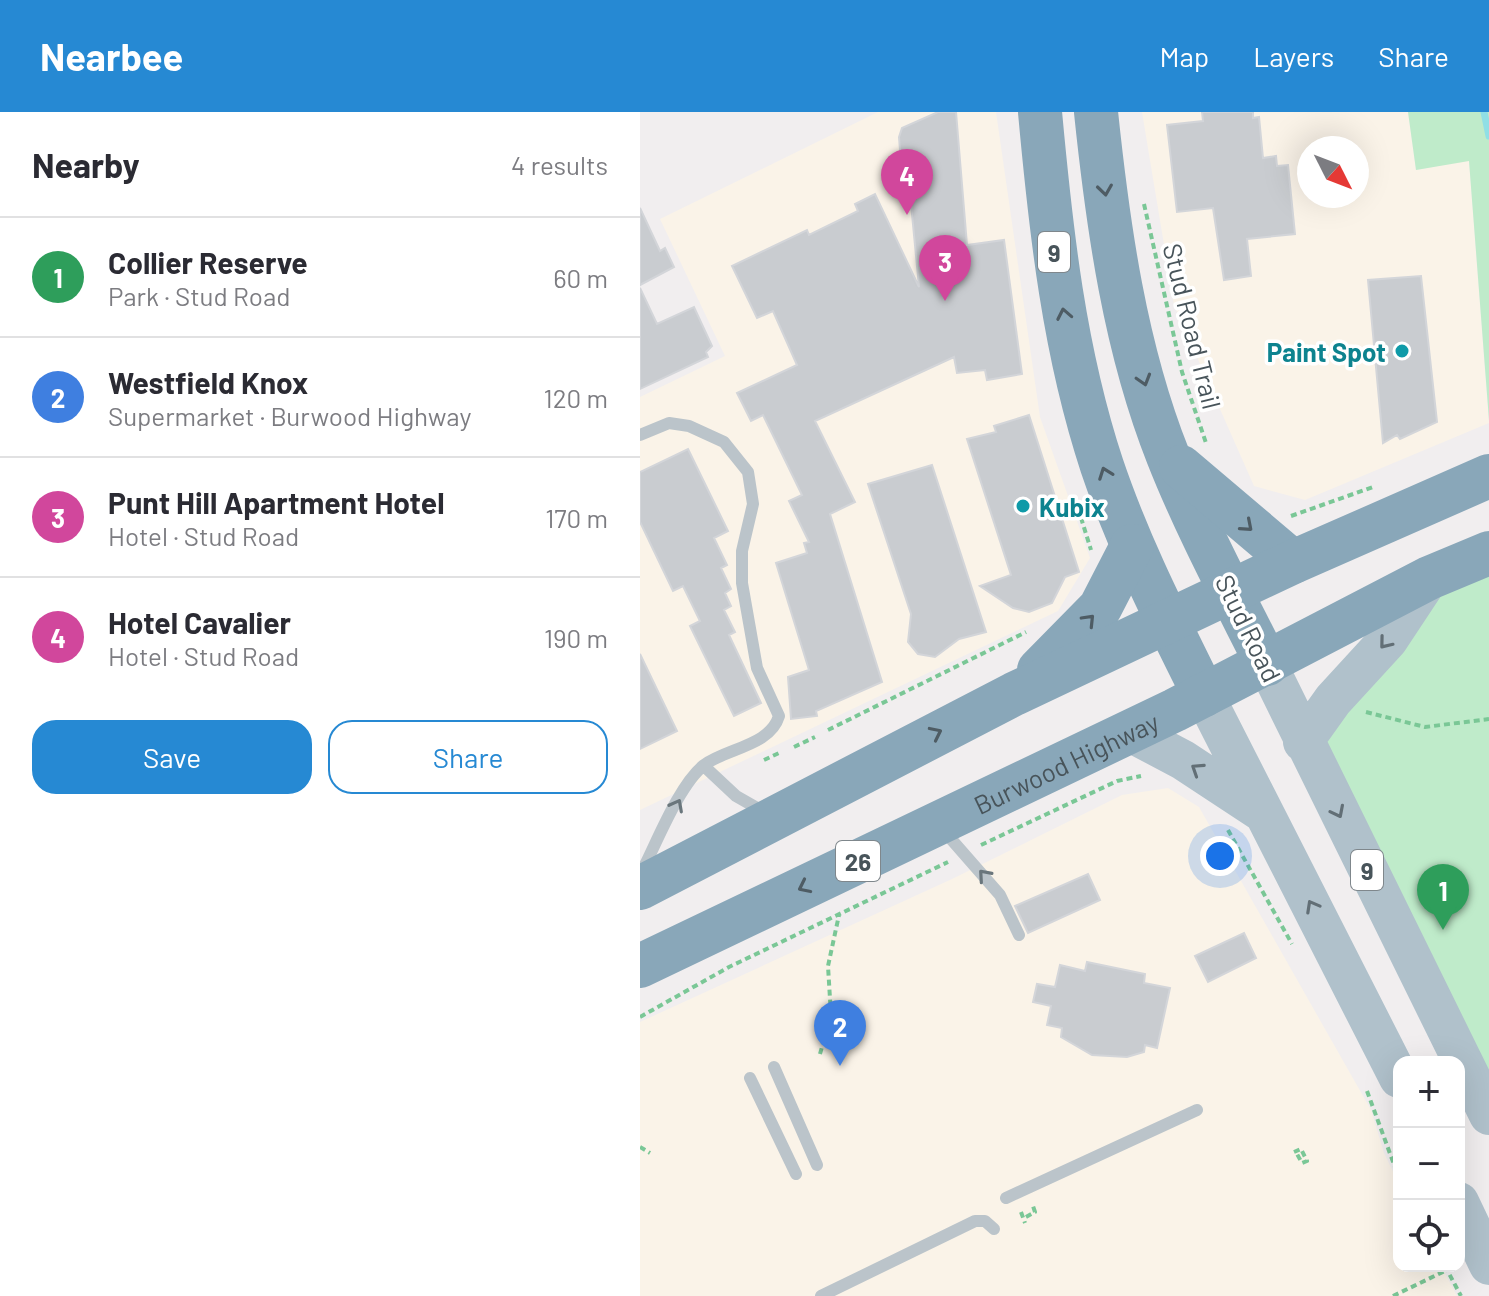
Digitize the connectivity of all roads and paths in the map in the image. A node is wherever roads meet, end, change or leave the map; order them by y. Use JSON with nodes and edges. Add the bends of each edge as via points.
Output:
{"nodes":[{"id":1,"x":1040,"y":112,"type":"edge"},
{"id":2,"x":1096,"y":112,"type":"edge"},
{"id":3,"x":1144,"y":203,"type":"dead end"},
{"id":4,"x":640,"y":435,"type":"edge"},
{"id":5,"x":1188,"y":452,"type":"junction"},
{"id":6,"x":1489,"y":476,"type":"edge"},
{"id":7,"x":1077,"y":505,"type":"dead end"},
{"id":8,"x":1489,"y":553,"type":"edge"},
{"id":9,"x":1114,"y":555,"type":"junction"},
{"id":10,"x":1293,"y":562,"type":"junction"},
{"id":11,"x":1429,"y":578,"type":"junction"},
{"id":12,"x":1231,"y":591,"type":"junction"},
{"id":13,"x":1168,"y":622,"type":"junction"},
{"id":14,"x":1036,"y":627,"type":"dead end"},
{"id":15,"x":1267,"y":664,"type":"junction"},
{"id":16,"x":1014,"y":694,"type":"junction"},
{"id":17,"x":1204,"y":695,"type":"junction"},
{"id":18,"x":1360,"y":711,"type":"dead end"},
{"id":19,"x":1489,"y":719,"type":"edge"},
{"id":20,"x":828,"y":730,"type":"dead end"},
{"id":21,"x":1128,"y":731,"type":"junction"},
{"id":22,"x":815,"y":737,"type":"dead end"},
{"id":23,"x":1303,"y":742,"type":"junction"},
{"id":24,"x":794,"y":747,"type":"dead end"},
{"id":25,"x":704,"y":766,"type":"junction"},
{"id":26,"x":1153,"y":776,"type":"dead end"},
{"id":27,"x":1262,"y":812,"type":"junction"},
{"id":28,"x":780,"y":816,"type":"junction"},
{"id":29,"x":1222,"y":819,"type":"dead end"},
{"id":30,"x":951,"y":838,"type":"junction"},
{"id":31,"x":640,"y":874,"type":"edge"},
{"id":32,"x":640,"y":888,"type":"edge"},
{"id":33,"x":840,"y":913,"type":"junction"},
{"id":34,"x":1019,"y":935,"type":"dead end"},
{"id":35,"x":1293,"y":946,"type":"dead end"},
{"id":36,"x":640,"y":966,"type":"edge"},
{"id":37,"x":640,"y":1017,"type":"edge"},
{"id":38,"x":820,"y":1054,"type":"dead end"},
{"id":39,"x":776,"y":1073,"type":"dead end"},
{"id":40,"x":753,"y":1083,"type":"dead end"},
{"id":41,"x":1383,"y":1084,"type":"edge"},
{"id":42,"x":1197,"y":1110,"type":"dead end"},
{"id":43,"x":1489,"y":1115,"type":"edge"},
{"id":44,"x":1393,"y":1143,"type":"edge"},
{"id":45,"x":640,"y":1147,"type":"edge"},
{"id":46,"x":650,"y":1153,"type":"dead end"},
{"id":47,"x":817,"y":1165,"type":"dead end"},
{"id":48,"x":796,"y":1174,"type":"dead end"},
{"id":49,"x":1006,"y":1198,"type":"dead end"},
{"id":50,"x":1465,"y":1215,"type":"edge"},
{"id":51,"x":994,"y":1229,"type":"dead end"},
{"id":52,"x":1489,"y":1265,"type":"edge"},
{"id":53,"x":1438,"y":1272,"type":"edge"},
{"id":54,"x":1448,"y":1272,"type":"edge"},
{"id":55,"x":821,"y":1296,"type":"edge"},
{"id":56,"x":1393,"y":1296,"type":"edge"},
{"id":57,"x":1461,"y":1296,"type":"edge"}],
"edges":[{"from":9,"to":1,"type":"highway","number":"9","one_way":true,"via":[[1102,465],[1064,317]]},
{"from":2,"to":5,"type":"highway","name":"Stud Road","number":"9","one_way":true,"via":[[1108,213],[1131,329]]},
{"from":3,"to":5,"type":"path","name":"Stud Road Trail","via":[[1182,372]]},
{"from":4,"to":25,"type":"lane","via":[[669,423],[689,426],[724,442],[748,472],[753,504],[741,573],[757,668],[779,710],[776,725],[765,735]]},
{"from":5,"to":10,"type":"highway","one_way":true},
{"from":5,"to":12,"type":"highway","name":"Stud Road","number":"9"},
{"from":6,"to":10,"type":"highway"},
{"from":7,"to":9,"type":"path"},
{"from":8,"to":11,"type":"highway","name":"Burwood Highway","number":"26"},
{"from":9,"to":13,"type":"highway","number":"9"},
{"from":16,"to":9,"type":"highway","one_way":true,"via":[[1100,608]]},
{"from":10,"to":12,"type":"highway"},
{"from":11,"to":15,"type":"highway","name":"Burwood Highway","number":"26"},
{"from":11,"to":23,"type":"main road","one_way":true,"via":[[1388,640]]},
{"from":12,"to":13,"type":"highway"},
{"from":12,"to":15,"type":"highway","name":"Stud Road","number":"9"},
{"from":13,"to":16,"type":"highway"},
{"from":13,"to":17,"type":"highway","number":"9"},
{"from":14,"to":20,"type":"path"},
{"from":15,"to":17,"type":"highway","name":"Burwood Highway","number":"26"},
{"from":15,"to":23,"type":"main road","name":"Stud Road","number":"9"},
{"from":28,"to":16,"type":"highway","one_way":true},
{"from":17,"to":21,"type":"highway","name":"Burwood Highway","number":"26"},
{"from":17,"to":27,"type":"main road","number":"9"},
{"from":18,"to":19,"type":"path","via":[[1425,727]]},
{"from":27,"to":21,"type":"main road","one_way":true},
{"from":21,"to":30,"type":"highway","name":"Burwood Highway","number":"26"},
{"from":22,"to":24,"type":"path"},
{"from":23,"to":43,"type":"main road","name":"Stud Road","number":"9","one_way":true},
{"from":25,"to":28,"type":"lane","via":[[754,808]]},
{"from":31,"to":25,"type":"lane","one_way":true,"via":[[688,784]]},
{"from":26,"to":30,"type":"path","via":[[1117,781]]},
{"from":41,"to":27,"type":"main road","number":"9","one_way":true},
{"from":28,"to":32,"type":"highway"},
{"from":29,"to":35,"type":"path"},
{"from":30,"to":33,"type":"path"},
{"from":34,"to":30,"type":"lane","one_way":true,"via":[[1000,895]]},
{"from":30,"to":36,"type":"highway","name":"Burwood Highway","number":"26","one_way":true},
{"from":33,"to":37,"type":"path"},
{"from":33,"to":38,"type":"path","via":[[828,966],[831,1015]]},
{"from":39,"to":47,"type":"lane"},
{"from":40,"to":48,"type":"lane"},
{"from":41,"to":44,"type":"path"},
{"from":42,"to":49,"type":"lane"},
{"from":45,"to":46,"type":"path"},
{"from":50,"to":52,"type":"main road"},
{"from":51,"to":55,"type":"lane","via":[[975,1221]]},
{"from":53,"to":56,"type":"path"},
{"from":54,"to":57,"type":"path"}]}
